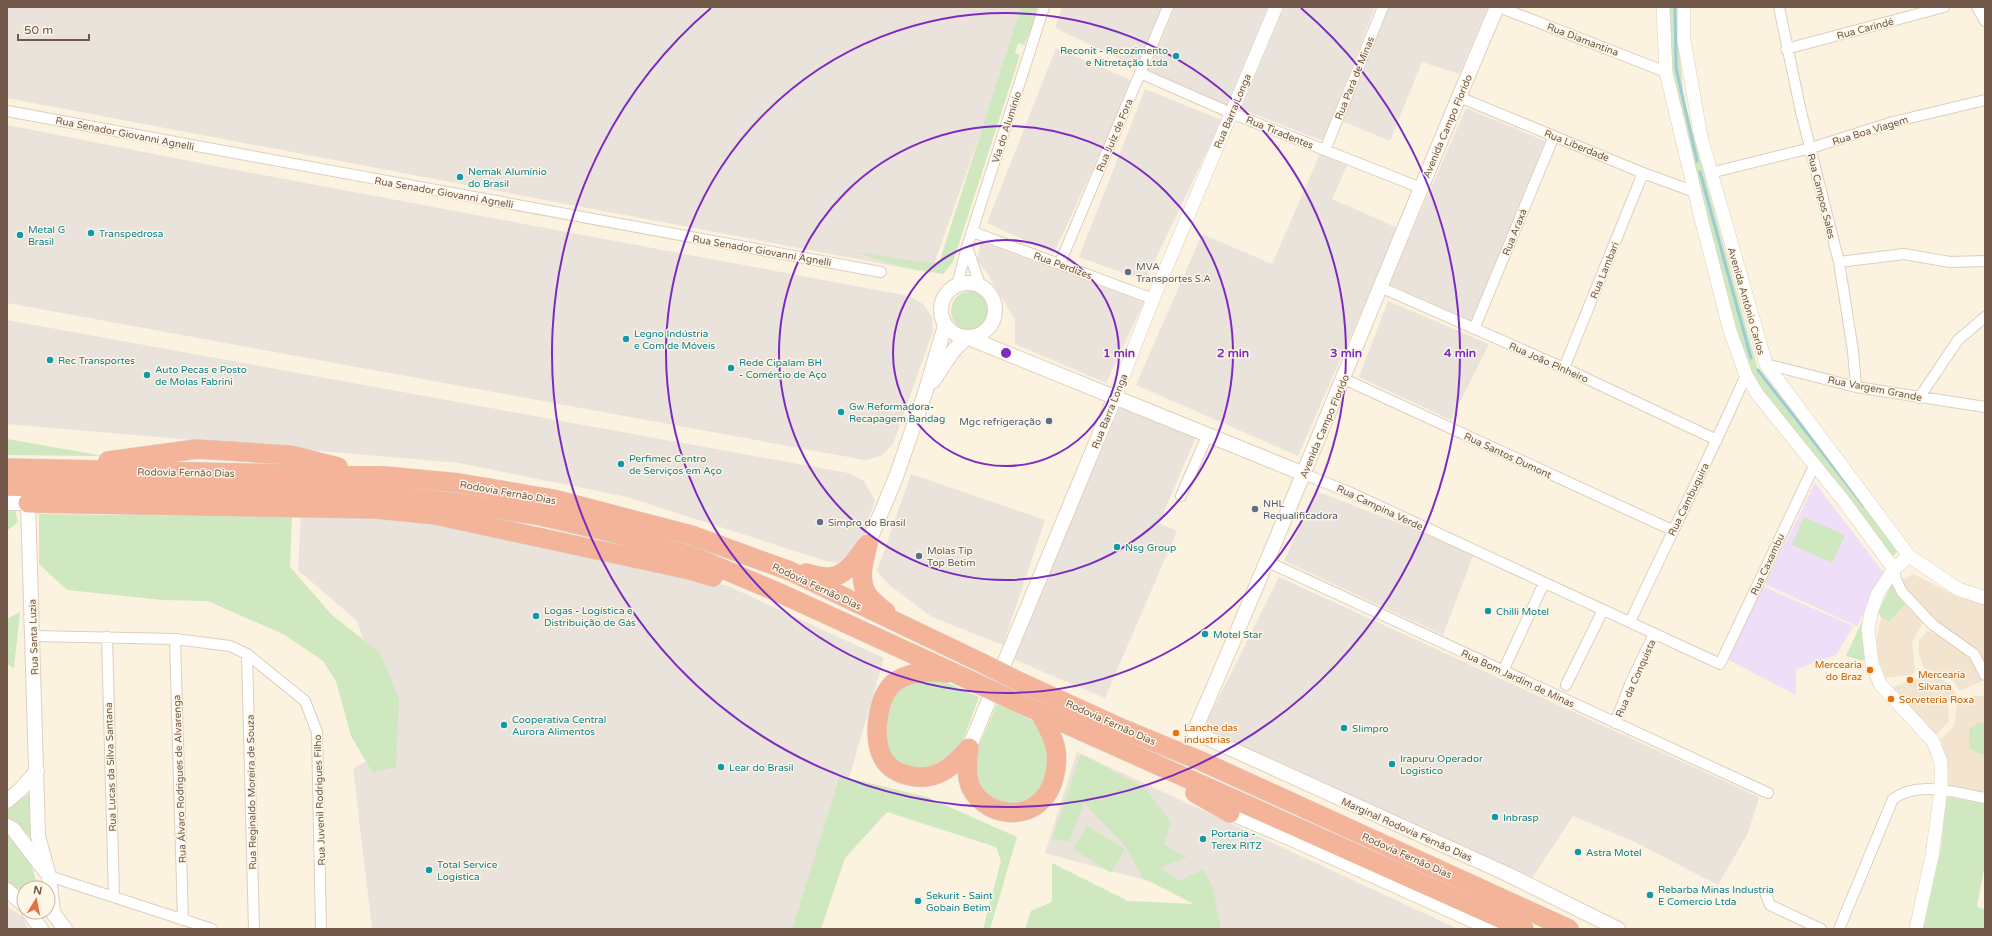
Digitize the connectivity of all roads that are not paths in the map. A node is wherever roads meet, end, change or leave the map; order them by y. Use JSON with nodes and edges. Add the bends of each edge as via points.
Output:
{"nodes":[{"id":1,"x":1044,"y":7,"type":"edge"},
{"id":2,"x":1168,"y":7,"type":"edge"},
{"id":3,"x":1276,"y":7,"type":"edge"},
{"id":4,"x":1383,"y":7,"type":"edge"},
{"id":5,"x":1498,"y":7,"type":"edge"},
{"id":6,"x":1663,"y":7,"type":"edge"},
{"id":7,"x":1684,"y":7,"type":"edge"},
{"id":8,"x":1779,"y":7,"type":"edge"},
{"id":9,"x":1944,"y":7,"type":"edge"},
{"id":10,"x":1977,"y":7,"type":"edge"},
{"id":11,"x":1985,"y":22,"type":"edge"},
{"id":12,"x":1786,"y":49,"type":"junction"},
{"id":13,"x":1666,"y":72,"type":"junction"},
{"id":14,"x":1140,"y":73,"type":"junction"},
{"id":15,"x":1459,"y":97,"type":"junction"},
{"id":16,"x":1985,"y":100,"type":"edge"},
{"id":17,"x":7,"y":111,"type":"edge"},
{"id":18,"x":1231,"y":113,"type":"junction"},
{"id":19,"x":1554,"y":136,"type":"junction"},
{"id":20,"x":1811,"y":148,"type":"junction"},
{"id":21,"x":1325,"y":150,"type":"junction"},
{"id":22,"x":1643,"y":173,"type":"junction"},
{"id":23,"x":1710,"y":173,"type":"junction"},
{"id":24,"x":1421,"y":188,"type":"junction"},
{"id":25,"x":1695,"y":192,"type":"junction"},
{"id":26,"x":973,"y":232,"type":"junction"},
{"id":27,"x":967,"y":247,"type":"junction"},
{"id":28,"x":1985,"y":261,"type":"edge"},
{"id":29,"x":1839,"y":262,"type":"junction"},
{"id":30,"x":1060,"y":263,"type":"junction"},
{"id":31,"x":881,"y":272,"type":"dead end"},
{"id":32,"x":957,"y":285,"type":"junction"},
{"id":33,"x":980,"y":285,"type":"junction"},
{"id":34,"x":1380,"y":288,"type":"junction"},
{"id":35,"x":1153,"y":299,"type":"junction"},
{"id":36,"x":1985,"y":317,"type":"edge"},
{"id":37,"x":945,"y":326,"type":"junction"},
{"id":38,"x":1474,"y":329,"type":"junction"},
{"id":39,"x":986,"y":330,"type":"junction"},
{"id":40,"x":968,"y":338,"type":"junction"},
{"id":41,"x":1035,"y":364,"type":"junction"},
{"id":42,"x":1766,"y":364,"type":"junction"},
{"id":43,"x":1564,"y":368,"type":"junction"},
{"id":44,"x":1746,"y":375,"type":"junction"},
{"id":45,"x":1344,"y":379,"type":"junction"},
{"id":46,"x":1856,"y":387,"type":"junction"},
{"id":47,"x":925,"y":393,"type":"junction"},
{"id":48,"x":1115,"y":398,"type":"junction"},
{"id":49,"x":1919,"y":398,"type":"junction"},
{"id":50,"x":1985,"y":407,"type":"edge"},
{"id":51,"x":1208,"y":434,"type":"junction"},
{"id":52,"x":1717,"y":440,"type":"junction"},
{"id":53,"x":1814,"y":464,"type":"junction"},
{"id":54,"x":7,"y":468,"type":"edge"},
{"id":55,"x":1304,"y":474,"type":"junction"},
{"id":56,"x":7,"y":486,"type":"edge"},
{"id":57,"x":1181,"y":496,"type":"dead end"},
{"id":58,"x":7,"y":503,"type":"edge"},
{"id":59,"x":28,"y":503,"type":"junction"},
{"id":60,"x":1672,"y":530,"type":"junction"},
{"id":61,"x":868,"y":544,"type":"junction"},
{"id":62,"x":1909,"y":556,"type":"junction"},
{"id":63,"x":1268,"y":562,"type":"junction"},
{"id":64,"x":1894,"y":569,"type":"junction"},
{"id":65,"x":790,"y":571,"type":"junction"},
{"id":66,"x":1544,"y":583,"type":"junction"},
{"id":67,"x":782,"y":594,"type":"junction"},
{"id":68,"x":1985,"y":598,"type":"edge"},
{"id":69,"x":1603,"y":610,"type":"junction"},
{"id":70,"x":1630,"y":622,"type":"junction"},
{"id":71,"x":902,"y":626,"type":"junction"},
{"id":72,"x":1654,"y":634,"type":"junction"},
{"id":73,"x":33,"y":636,"type":"junction"},
{"id":74,"x":107,"y":637,"type":"junction"},
{"id":75,"x":176,"y":639,"type":"junction"},
{"id":76,"x":247,"y":654,"type":"junction"},
{"id":77,"x":1720,"y":664,"type":"joint"},
{"id":78,"x":1503,"y":672,"type":"junction"},
{"id":79,"x":958,"y":674,"type":"junction"},
{"id":80,"x":1985,"y":675,"type":"edge"},
{"id":81,"x":1566,"y":685,"type":"dead end"},
{"id":82,"x":1040,"y":713,"type":"junction"},
{"id":83,"x":1615,"y":723,"type":"junction"},
{"id":84,"x":1194,"y":732,"type":"joint"},
{"id":85,"x":969,"y":748,"type":"junction"},
{"id":86,"x":1154,"y":763,"type":"junction"},
{"id":87,"x":37,"y":771,"type":"junction"},
{"id":88,"x":1941,"y":790,"type":"junction"},
{"id":89,"x":1768,"y":793,"type":"dead end"},
{"id":90,"x":1985,"y":798,"type":"edge"},
{"id":91,"x":7,"y":801,"type":"edge"},
{"id":92,"x":1230,"y":813,"type":"joint"},
{"id":93,"x":7,"y":826,"type":"edge"},
{"id":94,"x":49,"y":876,"type":"junction"},
{"id":95,"x":7,"y":890,"type":"edge"},
{"id":96,"x":1765,"y":892,"type":"dead end"},
{"id":97,"x":114,"y":897,"type":"junction"},
{"id":98,"x":16,"y":898,"type":"edge"},
{"id":99,"x":35,"y":920,"type":"edge"},
{"id":100,"x":183,"y":920,"type":"junction"},
{"id":101,"x":41,"y":929,"type":"edge"},
{"id":102,"x":65,"y":929,"type":"edge"},
{"id":103,"x":212,"y":929,"type":"edge"},
{"id":104,"x":254,"y":929,"type":"edge"},
{"id":105,"x":322,"y":929,"type":"edge"},
{"id":106,"x":1492,"y":929,"type":"edge"},
{"id":107,"x":1524,"y":929,"type":"edge"},
{"id":108,"x":1569,"y":929,"type":"edge"},
{"id":109,"x":1618,"y":929,"type":"edge"},
{"id":110,"x":1821,"y":929,"type":"edge"},
{"id":111,"x":1839,"y":929,"type":"edge"},
{"id":112,"x":1916,"y":929,"type":"edge"}],
"edges":[{"from":1,"to":26,"type":"street","name":"Via do Alumínio"},
{"from":2,"to":14,"type":"street","name":"Rua Juiz de Fora"},
{"from":3,"to":18,"type":"street","name":"Rua Barra Longa"},
{"from":4,"to":21,"type":"street","name":"Rua Pará de Minas"},
{"from":5,"to":13,"type":"street","name":"Rua Diamantina"},
{"from":5,"to":15,"type":"main road","name":"Avenida Campo Florido"},
{"from":6,"to":13,"type":"street"},
{"from":7,"to":23,"type":"street","name":"Avenida Antônio Carlos","via":[[1684,41],[1688,68]]},
{"from":8,"to":12,"type":"street","name":"Rua Campos Sales"},
{"from":9,"to":12,"type":"street","name":"Rua Carindé"},
{"from":10,"to":11,"type":"street"},
{"from":12,"to":20,"type":"street","name":"Rua Campos Sales"},
{"from":13,"to":25,"type":"street"},
{"from":14,"to":18,"type":"street","name":"Rua Tiradentes"},
{"from":14,"to":30,"type":"street","name":"Rua Juiz de Fora"},
{"from":15,"to":19,"type":"street","name":"Rua Liberdade"},
{"from":15,"to":24,"type":"main road","name":"Avenida Campo Florido"},
{"from":16,"to":20,"type":"street","name":"Rua Boa Viagem","via":[[1893,122]]},
{"from":17,"to":31,"type":"street","name":"Rua Senador Giovanni Agnelli"},
{"from":18,"to":21,"type":"street","name":"Rua Tiradentes"},
{"from":18,"to":35,"type":"street","name":"Rua Barra Longa"},
{"from":19,"to":22,"type":"street","name":"Rua Liberdade"},
{"from":19,"to":38,"type":"street","name":"Rua Araxá"},
{"from":20,"to":23,"type":"street","name":"Rua Boa Viagem"},
{"from":20,"to":29,"type":"street","name":"Rua Campos Sales"},
{"from":21,"to":24,"type":"street","name":"Rua Tiradentes"},
{"from":22,"to":25,"type":"street","name":"Rua Liberdade"},
{"from":22,"to":43,"type":"street","name":"Rua Lambari"},
{"from":23,"to":42,"type":"street","name":"Avenida Antônio Carlos"},
{"from":24,"to":34,"type":"main road","name":"Avenida Campo Florido"},
{"from":25,"to":44,"type":"street","via":[[1730,331]]},
{"from":26,"to":27,"type":"street","name":"Via do Alumínio"},
{"from":26,"to":30,"type":"street","name":"Rua Perdizes"},
{"from":27,"to":32,"type":"street","name":"Via do Alumínio"},
{"from":27,"to":33,"type":"street"},
{"from":28,"to":29,"type":"street","via":[[1950,262],[1904,254]]},
{"from":29,"to":46,"type":"street","name":"Rua Campos Sales"},
{"from":30,"to":35,"type":"street","name":"Rua Perdizes"},
{"from":32,"to":33,"type":"main road"},
{"from":32,"to":37,"type":"main road","via":[[948,291],[941,306]]},
{"from":33,"to":39,"type":"main road","via":[[995,304],[994,320]]},
{"from":34,"to":38,"type":"street","name":"Rua João Pinheiro"},
{"from":34,"to":45,"type":"main road","name":"Avenida Campo Florido"},
{"from":35,"to":48,"type":"street","name":"Rua Barra Longa"},
{"from":36,"to":49,"type":"street","via":[[1958,340]]},
{"from":37,"to":40,"type":"main road","via":[[954,334]]},
{"from":37,"to":47,"type":"main road"},
{"from":38,"to":43,"type":"street","name":"Rua João Pinheiro"},
{"from":39,"to":40,"type":"main road"},
{"from":39,"to":41,"type":"main road","name":"Rua Campina Verde"},
{"from":40,"to":41,"type":"main road","name":"Rua Campina Verde"},
{"from":40,"to":47,"type":"main road","via":[[953,351]]},
{"from":41,"to":48,"type":"main road","name":"Rua Campina Verde"},
{"from":42,"to":46,"type":"street","name":"Rua Vargem Grande"},
{"from":42,"to":62,"type":"street","name":"Avenida Antônio Carlos"},
{"from":43,"to":52,"type":"street","name":"Rua João Pinheiro"},
{"from":44,"to":52,"type":"street","name":"Rua Cambuquira"},
{"from":44,"to":53,"type":"street","via":[[1758,395]]},
{"from":45,"to":55,"type":"main road","name":"Avenida Campo Florido"},
{"from":45,"to":60,"type":"street","name":"Rua Santos Dumont"},
{"from":46,"to":49,"type":"street","name":"Rua Vargem Grande"},
{"from":47,"to":61,"type":"main road","via":[[896,477]]},
{"from":48,"to":51,"type":"main road","name":"Rua Campina Verde"},
{"from":48,"to":85,"type":"main road","name":"Rua Barra Longa"},
{"from":49,"to":50,"type":"street","name":"Rua Vargem Grande"},
{"from":51,"to":55,"type":"main road","name":"Rua Campina Verde"},
{"from":51,"to":57,"type":"street"},
{"from":52,"to":60,"type":"street","name":"Rua Cambuquira"},
{"from":53,"to":64,"type":"street"},
{"from":53,"to":77,"type":"street","name":"Rua Caxambu"},
{"from":54,"to":65,"type":"highway","name":"Rodovia Fernão Dias","via":[[385,476],[459,483],[553,499],[691,535]]},
{"from":55,"to":63,"type":"main road","name":"Avenida Campo Florido"},
{"from":55,"to":66,"type":"street","name":"Rua Campina Verde","via":[[1351,493]]},
{"from":56,"to":67,"type":"highway","name":"Rodovia Fernão Dias","via":[[384,495],[468,504],[541,516],[614,533],[692,556]]},
{"from":58,"to":59,"type":"main road"},
{"from":59,"to":67,"type":"highway","via":[[376,509],[435,516],[690,570]]},
{"from":59,"to":73,"type":"main road","name":"Rua Santa Luzia"},
{"from":60,"to":70,"type":"street","name":"Rua Cambuquira"},
{"from":61,"to":65,"type":"highway","via":[[851,565],[831,577]]},
{"from":61,"to":71,"type":"highway","via":[[863,566],[863,581],[867,595]]},
{"from":62,"to":64,"type":"street"},
{"from":62,"to":68,"type":"street","name":"Avenida Antônio Carlos","via":[[1958,589]]},
{"from":63,"to":78,"type":"street","name":"Rua Bom Jardim de Minas"},
{"from":63,"to":84,"type":"main road","name":"Avenida Campo Florido"},
{"from":64,"to":80,"type":"street","via":[[1902,592],[1933,625],[1974,654]]},
{"from":64,"to":88,"type":"street","via":[[1878,593],[1871,613],[1868,629],[1872,663],[1880,684],[1933,741],[1940,762]]},
{"from":65,"to":71,"type":"highway","name":"Rodovia Fernão Dias"},
{"from":66,"to":69,"type":"street","name":"Rua Campina Verde"},
{"from":66,"to":78,"type":"street"},
{"from":67,"to":79,"type":"highway","name":"Rodovia Fernão Dias"},
{"from":69,"to":70,"type":"street","name":"Rua Campina Verde"},
{"from":69,"to":81,"type":"street"},
{"from":70,"to":72,"type":"street","name":"Rua Campina Verde"},
{"from":71,"to":108,"type":"highway","name":"Rodovia Fernão Dias","bridge":true,"via":[[1121,728],[1201,761]]},
{"from":72,"to":77,"type":"street","name":"Rua Campina Verde"},
{"from":72,"to":83,"type":"street","name":"Rua da Conquista"},
{"from":73,"to":74,"type":"street","name":"Rua Juvenil Rodrigues Filho"},
{"from":73,"to":87,"type":"main road","name":"Rua Santa Luzia"},
{"from":74,"to":75,"type":"street","name":"Rua Juvenil Rodrigues Filho"},
{"from":74,"to":97,"type":"street","name":"Rua Lucas da Silva Santana"},
{"from":75,"to":76,"type":"street","name":"Rua Juvenil Rodrigues Filho","via":[[230,646]]},
{"from":75,"to":100,"type":"street","name":"Rua Álvaro Rodrigues de Alvarenga"},
{"from":76,"to":104,"type":"street","name":"Rua Reginaldo Moreira de Souza"},
{"from":76,"to":105,"type":"street","name":"Rua Juvenil Rodrigues Filho","via":[[306,701],[317,732]]},
{"from":78,"to":83,"type":"street","name":"Rua Bom Jardim de Minas"},
{"from":79,"to":82,"type":"highway","name":"Rodovia Fernão Dias","bridge":true},
{"from":79,"to":85,"type":"highway","via":[[928,670],[895,682],[884,698],[877,721],[878,743],[883,758],[893,771],[916,778],[934,777],[959,760]]},
{"from":82,"to":85,"type":"highway","via":[[1056,748],[1057,767],[1046,795],[1040,802],[1028,808],[1015,814],[991,808],[974,793],[968,777]]},
{"from":82,"to":86,"type":"highway","name":"Rodovia Fernão Dias"},
{"from":83,"to":89,"type":"street","name":"Rua Bom Jardim de Minas"},
{"from":84,"to":109,"type":"main road","name":"Marginal Rodovia Fernão Dias","via":[[1507,874]]},
{"from":86,"to":92,"type":"highway","via":[[1173,780]]},
{"from":86,"to":107,"type":"highway","name":"Rodovia Fernão Dias"},
{"from":87,"to":91,"type":"main road"},
{"from":87,"to":94,"type":"main road","name":"Rua Santa Luzia","via":[[38,836]]},
{"from":88,"to":90,"type":"street"},
{"from":88,"to":111,"type":"street","via":[[1908,791],[1893,799]]},
{"from":88,"to":112,"type":"street","via":[[1932,856]]},
{"from":92,"to":106,"type":"main road"},
{"from":93,"to":94,"type":"main road","via":[[13,830]]},
{"from":94,"to":97,"type":"street"},
{"from":94,"to":102,"type":"main road","name":"Rua Santa Luzia","via":[[53,913]]},
{"from":95,"to":98,"type":"main road"},
{"from":96,"to":110,"type":"street","via":[[1770,905]]},
{"from":97,"to":100,"type":"street"},
{"from":99,"to":101,"type":"main road"},
{"from":100,"to":103,"type":"street"}]}
